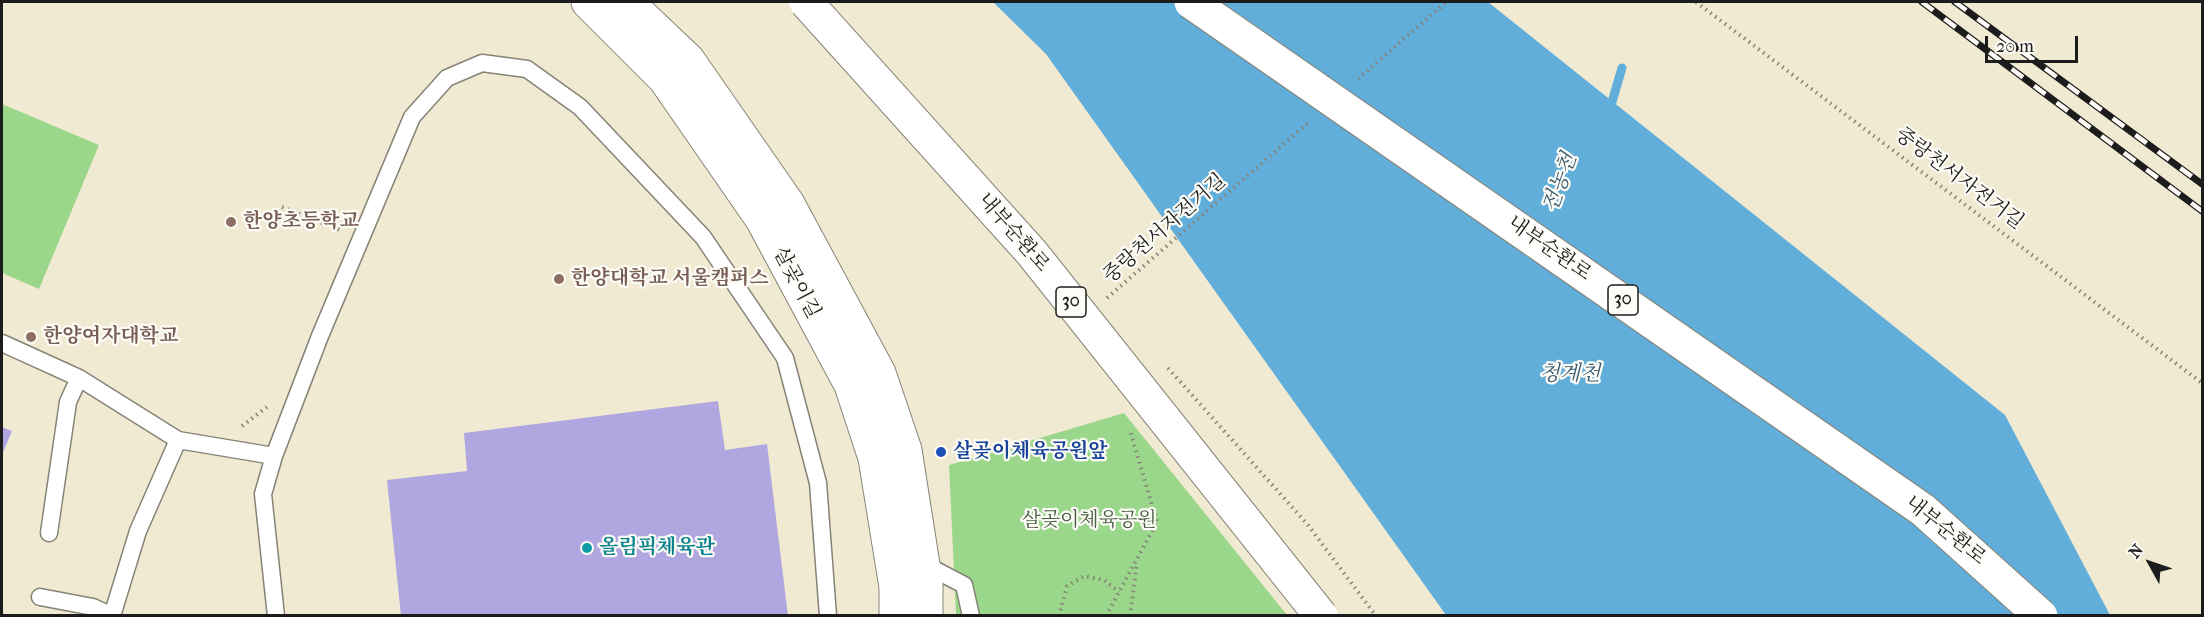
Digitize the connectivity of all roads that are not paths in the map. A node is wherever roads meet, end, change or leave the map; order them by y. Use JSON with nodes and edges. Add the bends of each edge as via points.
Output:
{"nodes":[{"id":1,"x":588,"y":2,"type":"edge"},
{"id":2,"x":627,"y":2,"type":"edge"},
{"id":3,"x":806,"y":2,"type":"edge"},
{"id":4,"x":1191,"y":2,"type":"edge"},
{"id":5,"x":2,"y":343,"type":"edge"},
{"id":6,"x":79,"y":378,"type":"junction"},
{"id":7,"x":178,"y":440,"type":"junction"},
{"id":8,"x":274,"y":456,"type":"junction"},
{"id":9,"x":50,"y":533,"type":"dead end"},
{"id":10,"x":923,"y":564,"type":"junction"},
{"id":11,"x":40,"y":597,"type":"dead end"},
{"id":12,"x":112,"y":615,"type":"edge"},
{"id":13,"x":276,"y":615,"type":"edge"},
{"id":14,"x":828,"y":615,"type":"edge"},
{"id":15,"x":896,"y":615,"type":"edge"},
{"id":16,"x":926,"y":615,"type":"edge"},
{"id":17,"x":971,"y":615,"type":"edge"},
{"id":18,"x":1321,"y":615,"type":"edge"},
{"id":19,"x":2041,"y":615,"type":"edge"}],
"edges":[{"from":1,"to":15,"type":"main road","name":"살곶이길","via":[[665,79],[762,219],[851,385],[875,458],[896,587]]},
{"from":2,"to":10,"type":"main road","name":"살곶이길","via":[[688,60],[788,204],[879,373],[905,450]]},
{"from":3,"to":18,"type":"main road","name":"내부순환로","number":"30","bridge":true,"via":[[1032,253]]},
{"from":4,"to":19,"type":"main road","name":"내부순환로","number":"30","bridge":true,"via":[[1923,510]]},
{"from":5,"to":6,"type":"lane"},
{"from":6,"to":7,"type":"lane"},
{"from":6,"to":9,"type":"lane","via":[[68,402]]},
{"from":7,"to":8,"type":"lane"},
{"from":7,"to":12,"type":"lane","via":[[138,531]]},
{"from":8,"to":13,"type":"lane","via":[[263,494]]},
{"from":8,"to":14,"type":"lane","via":[[412,117],[447,78],[464,70],[482,63],[527,69],[580,107],[703,237],[785,358],[818,483]]},
{"from":10,"to":16,"type":"main road","name":"살곶이길"},
{"from":10,"to":17,"type":"lane","via":[[964,585]]},
{"from":11,"to":12,"type":"lane"}]}
